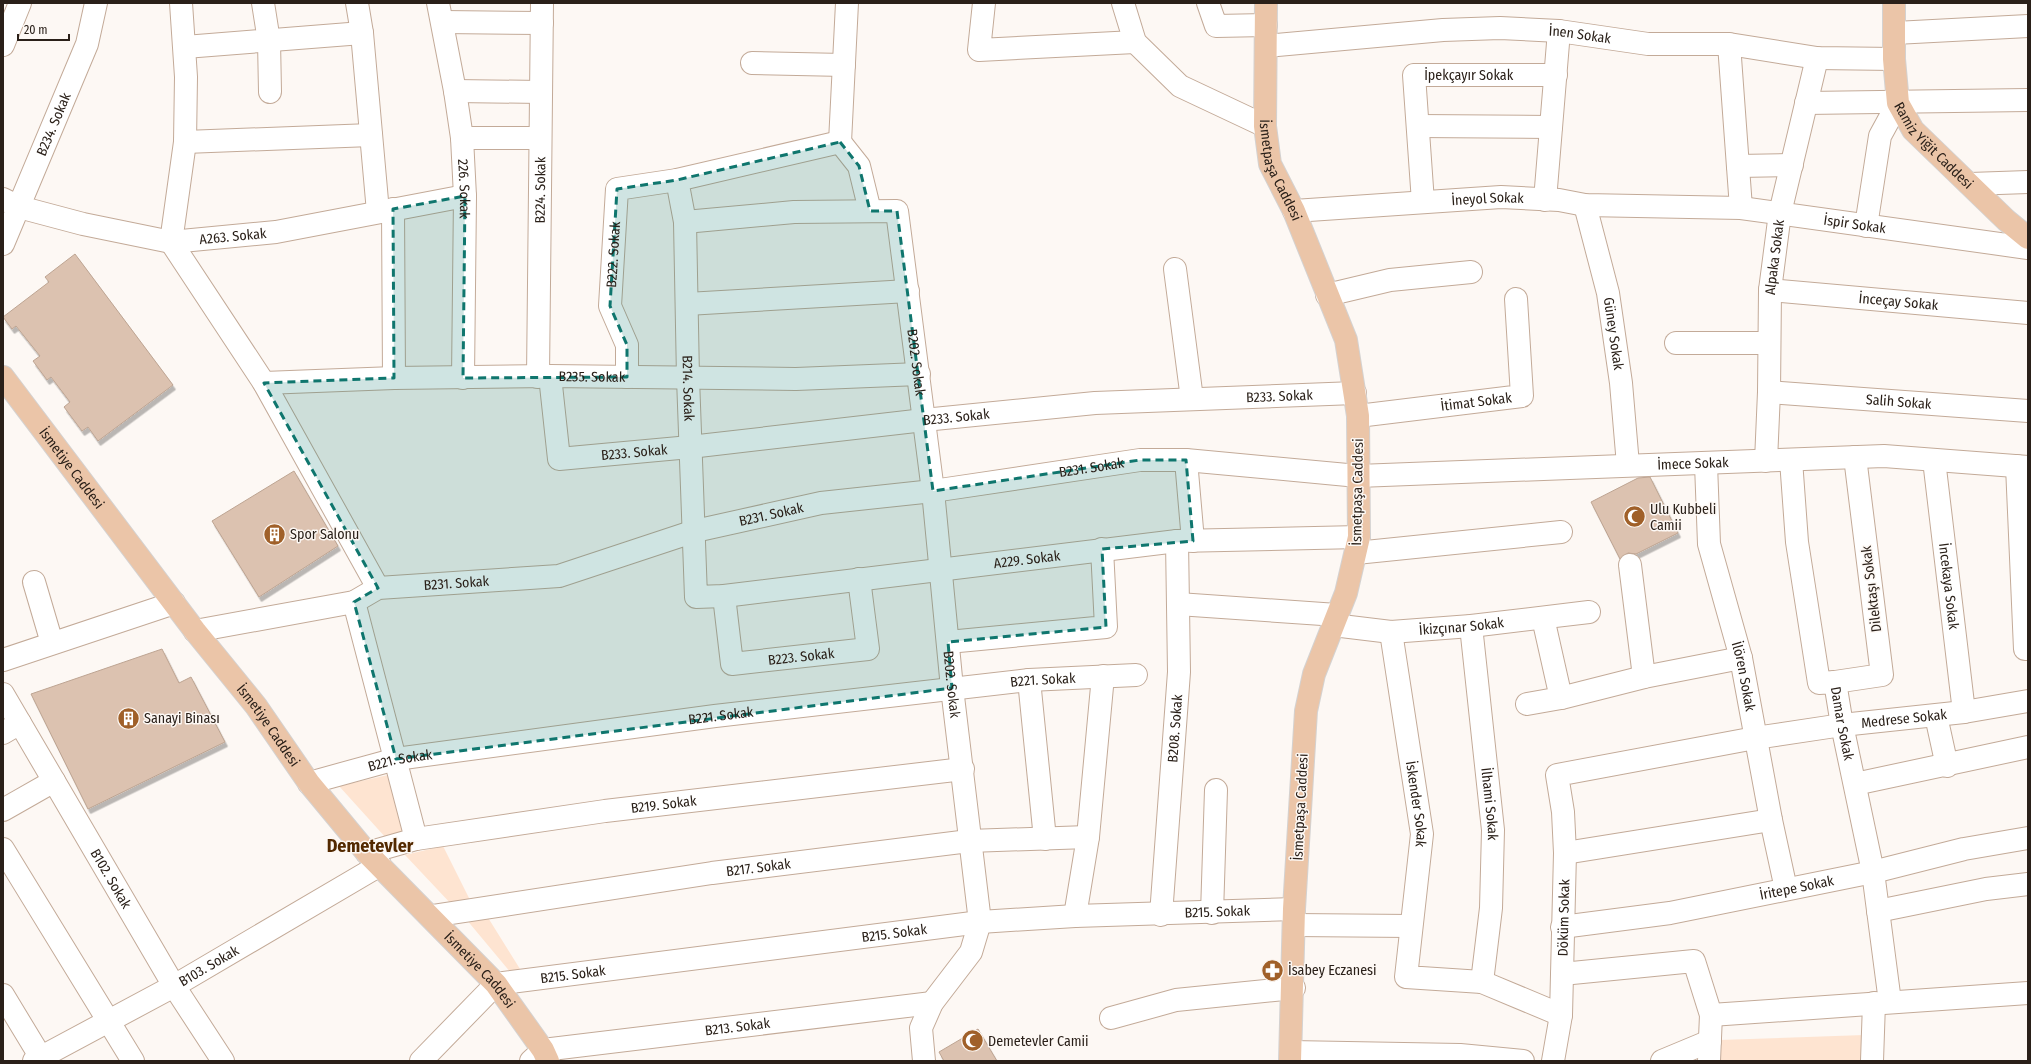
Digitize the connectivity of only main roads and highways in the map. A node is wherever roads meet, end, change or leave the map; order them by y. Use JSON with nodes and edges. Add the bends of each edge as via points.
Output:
{"nodes":[{"id":1,"x":1266,"y":3,"type":"edge"},
{"id":2,"x":1894,"y":3,"type":"edge"},
{"id":3,"x":2028,"y":238,"type":"edge"},
{"id":4,"x":3,"y":377,"type":"edge"},
{"id":5,"x":1291,"y":1056,"type":"edge"},
{"id":6,"x":540,"y":1057,"type":"edge"}],
"edges":[{"from":1,"to":5,"type":"main road","name":"İsmetpaşa Caddesi","via":[[1265,126],[1270,164],[1294,211],[1346,340],[1358,416],[1357,545],[1346,593],[1314,674],[1306,711],[1294,917]]},
{"from":2,"to":3,"type":"main road","name":"Ramiz Yiğit Caddesi","via":[[1894,59],[1898,103],[1912,130]]},
{"from":4,"to":6,"type":"main road","name":"İsmetiye Caddesi","via":[[195,631],[256,706],[309,783],[374,859],[496,984]]}]}
